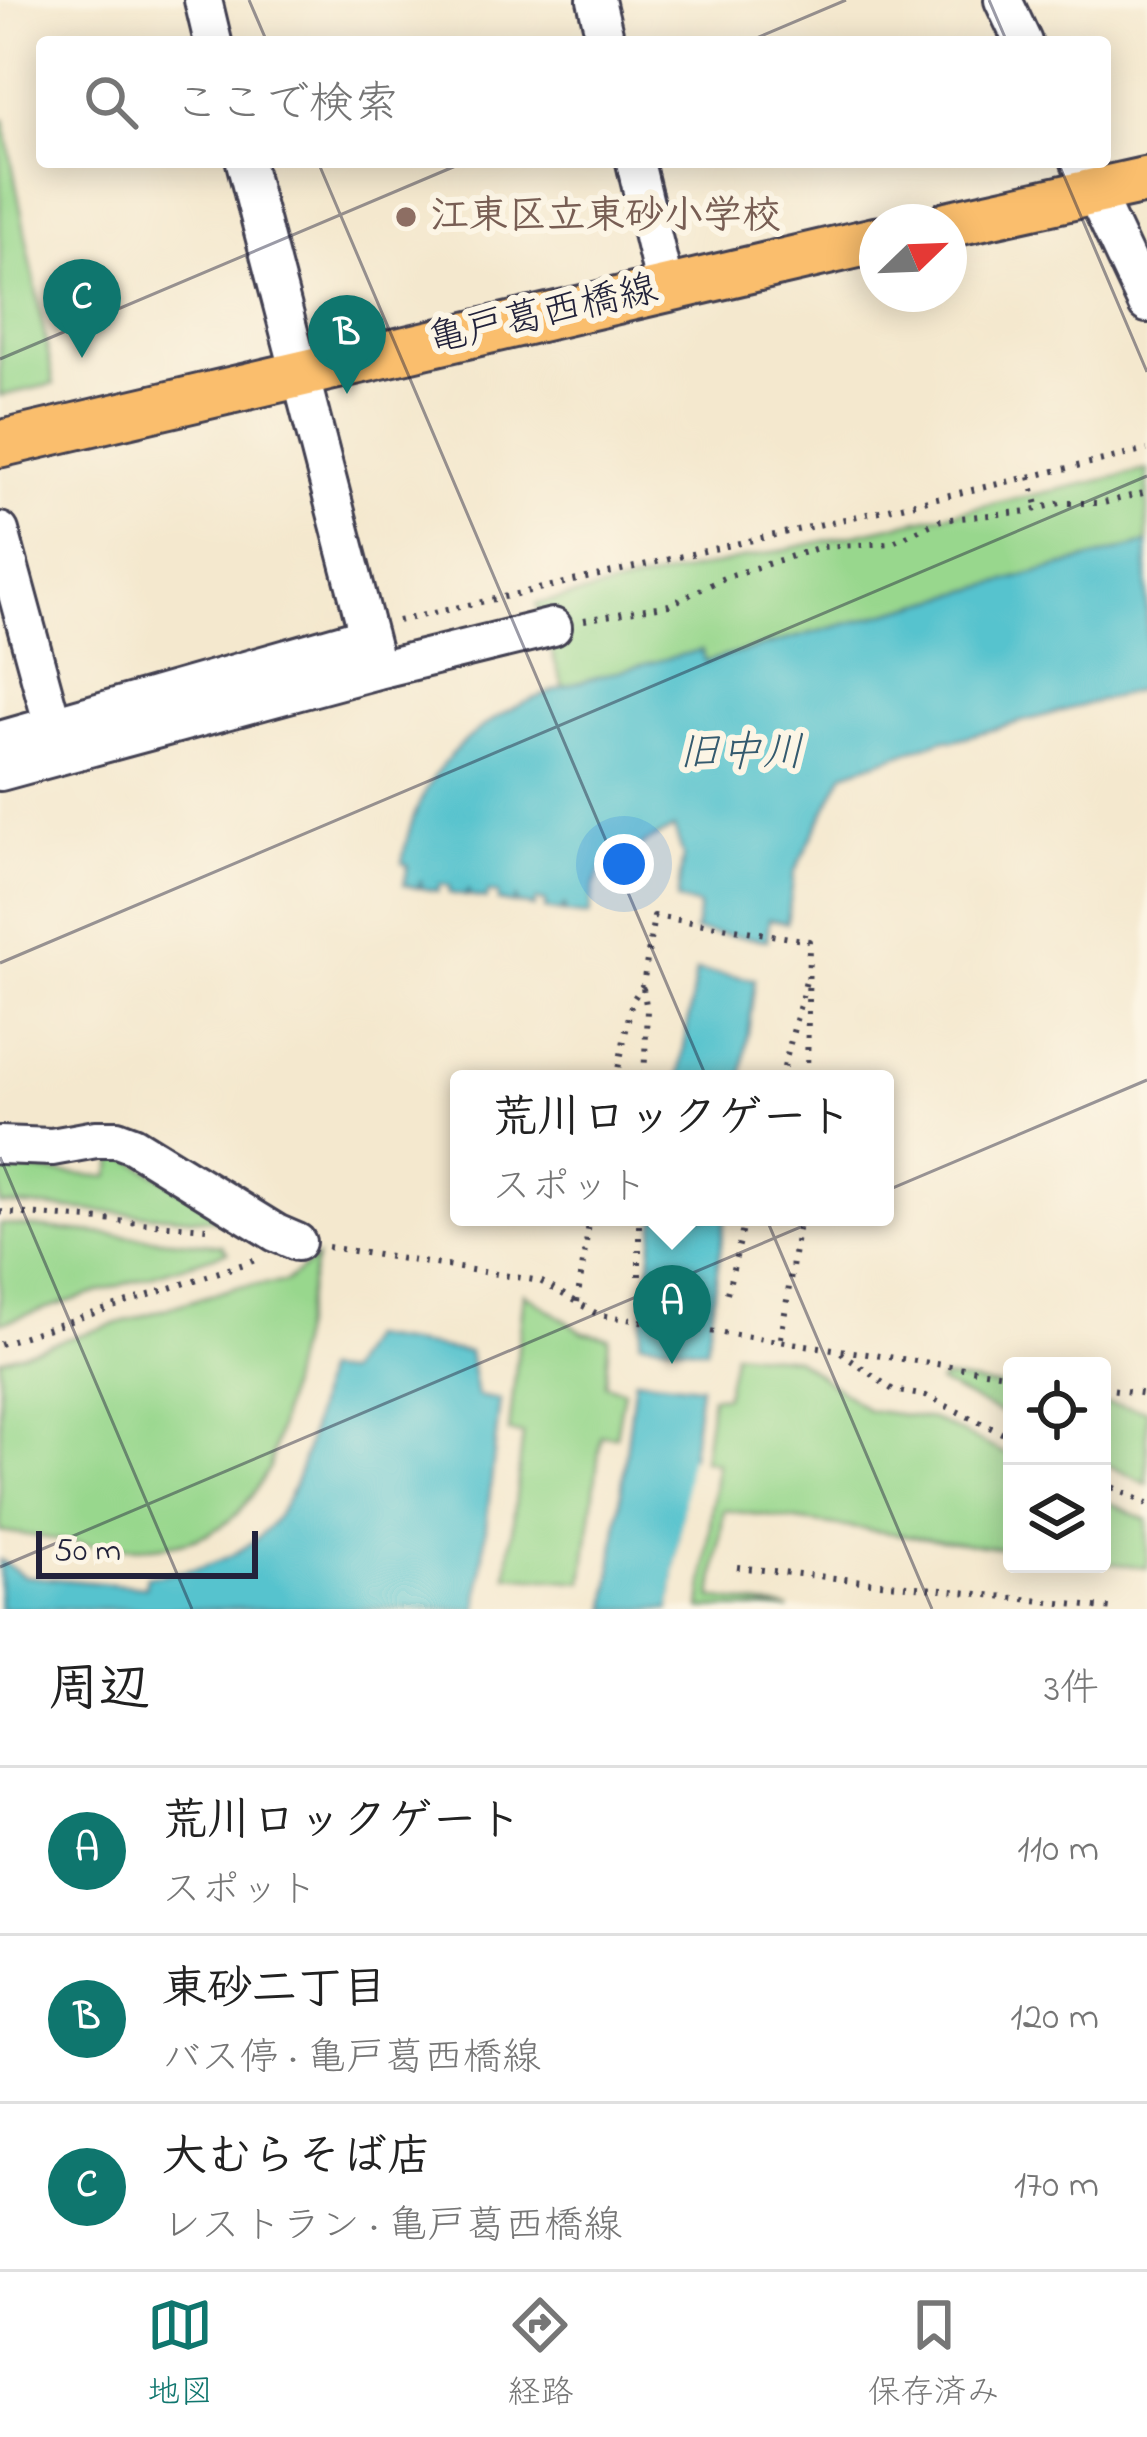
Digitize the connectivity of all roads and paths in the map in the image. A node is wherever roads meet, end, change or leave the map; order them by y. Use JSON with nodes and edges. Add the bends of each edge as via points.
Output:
{"nodes":[{"id":1,"x":203,"y":0,"type":"edge"},
{"id":2,"x":596,"y":0,"type":"edge"},
{"id":3,"x":1003,"y":0,"type":"edge"},
{"id":4,"x":212,"y":36,"type":"edge"},
{"id":5,"x":605,"y":36,"type":"edge"},
{"id":6,"x":1020,"y":36,"type":"edge"},
{"id":7,"x":246,"y":168,"type":"edge"},
{"id":8,"x":636,"y":168,"type":"edge"},
{"id":9,"x":1087,"y":177,"type":"edge"},
{"id":10,"x":1147,"y":180,"type":"edge"},
{"id":11,"x":967,"y":218,"type":"edge"},
{"id":12,"x":859,"y":244,"type":"edge"},
{"id":13,"x":665,"y":287,"type":"junction"},
{"id":14,"x":1147,"y":304,"type":"edge"},
{"id":15,"x":301,"y":374,"type":"junction"},
{"id":16,"x":0,"y":444,"type":"edge"},
{"id":17,"x":1147,"y":450,"type":"edge"},
{"id":18,"x":1030,"y":477,"type":"junction"},
{"id":19,"x":1147,"y":492,"type":"edge"},
{"id":20,"x":1039,"y":508,"type":"junction"},
{"id":21,"x":0,"y":531,"type":"edge"},
{"id":22,"x":553,"y":627,"type":"joint"},
{"id":23,"x":373,"y":653,"type":"junction"},
{"id":24,"x":0,"y":740,"type":"edge"},
{"id":25,"x":58,"y":743,"type":"junction"},
{"id":26,"x":0,"y":772,"type":"edge"},
{"id":27,"x":809,"y":968,"type":"junction"},
{"id":28,"x":643,"y":985,"type":"junction"},
{"id":29,"x":618,"y":1070,"type":"edge"},
{"id":30,"x":644,"y":1070,"type":"edge"},
{"id":31,"x":783,"y":1070,"type":"edge"},
{"id":32,"x":807,"y":1070,"type":"edge"},
{"id":33,"x":0,"y":1145,"type":"edge"},
{"id":34,"x":0,"y":1212,"type":"edge"},
{"id":35,"x":589,"y":1226,"type":"edge"},
{"id":36,"x":639,"y":1226,"type":"edge"},
{"id":37,"x":744,"y":1226,"type":"edge"},
{"id":38,"x":799,"y":1226,"type":"edge"},
{"id":39,"x":207,"y":1228,"type":"dead end"},
{"id":40,"x":297,"y":1242,"type":"junction"},
{"id":41,"x":639,"y":1276,"type":"dead end"},
{"id":42,"x":727,"y":1293,"type":"dead end"},
{"id":43,"x":577,"y":1302,"type":"junction"},
{"id":44,"x":781,"y":1340,"type":"junction"},
{"id":45,"x":0,"y":1344,"type":"edge"},
{"id":46,"x":838,"y":1351,"type":"junction"},
{"id":47,"x":1003,"y":1374,"type":"edge"},
{"id":48,"x":1111,"y":1389,"type":"edge"},
{"id":49,"x":1147,"y":1394,"type":"edge"},
{"id":50,"x":1003,"y":1434,"type":"edge"},
{"id":51,"x":1111,"y":1486,"type":"edge"},
{"id":52,"x":1147,"y":1504,"type":"edge"},
{"id":53,"x":737,"y":1567,"type":"dead end"},
{"id":54,"x":1113,"y":1609,"type":"edge"}],
"edges":[{"from":1,"to":4,"type":"street"},
{"from":2,"to":5,"type":"street"},
{"from":3,"to":6,"type":"street"},
{"from":7,"to":15,"type":"street"},
{"from":8,"to":13,"type":"street"},
{"from":9,"to":10,"type":"main road"},
{"from":9,"to":11,"type":"main road"},
{"from":9,"to":14,"type":"street"},
{"from":12,"to":13,"type":"main road","name":"亀戸葛西橋線"},
{"from":13,"to":15,"type":"main road","name":"亀戸葛西橋線"},
{"from":15,"to":16,"type":"main road","name":"亀戸葛西橋線"},
{"from":15,"to":23,"type":"street"},
{"from":17,"to":18,"type":"path"},
{"from":18,"to":20,"type":"path"},
{"from":18,"to":23,"type":"path","via":[[399,621]]},
{"from":19,"to":20,"type":"path"},
{"from":20,"to":22,"type":"path","via":[[941,520],[891,544],[821,547],[669,605]]},
{"from":21,"to":25,"type":"street"},
{"from":22,"to":23,"type":"street"},
{"from":23,"to":25,"type":"street"},
{"from":24,"to":25,"type":"street"},
{"from":25,"to":26,"type":"street"},
{"from":27,"to":28,"type":"path","via":[[809,941],[654,916]]},
{"from":27,"to":31,"type":"path"},
{"from":27,"to":32,"type":"path"},
{"from":28,"to":29,"type":"path","via":[[632,1001]]},
{"from":28,"to":30,"type":"path"},
{"from":33,"to":40,"type":"street","via":[[117,1139]]},
{"from":34,"to":39,"type":"path"},
{"from":35,"to":43,"type":"path"},
{"from":36,"to":41,"type":"path"},
{"from":37,"to":42,"type":"path"},
{"from":38,"to":44,"type":"path"},
{"from":40,"to":43,"type":"path","via":[[540,1281]]},
{"from":40,"to":45,"type":"path"},
{"from":43,"to":44,"type":"path","via":[[599,1315]]},
{"from":44,"to":46,"type":"path"},
{"from":46,"to":47,"type":"path"},
{"from":46,"to":50,"type":"path","via":[[893,1390],[926,1396]]},
{"from":48,"to":49,"type":"path"},
{"from":51,"to":52,"type":"path"},
{"from":53,"to":54,"type":"path"}]}
